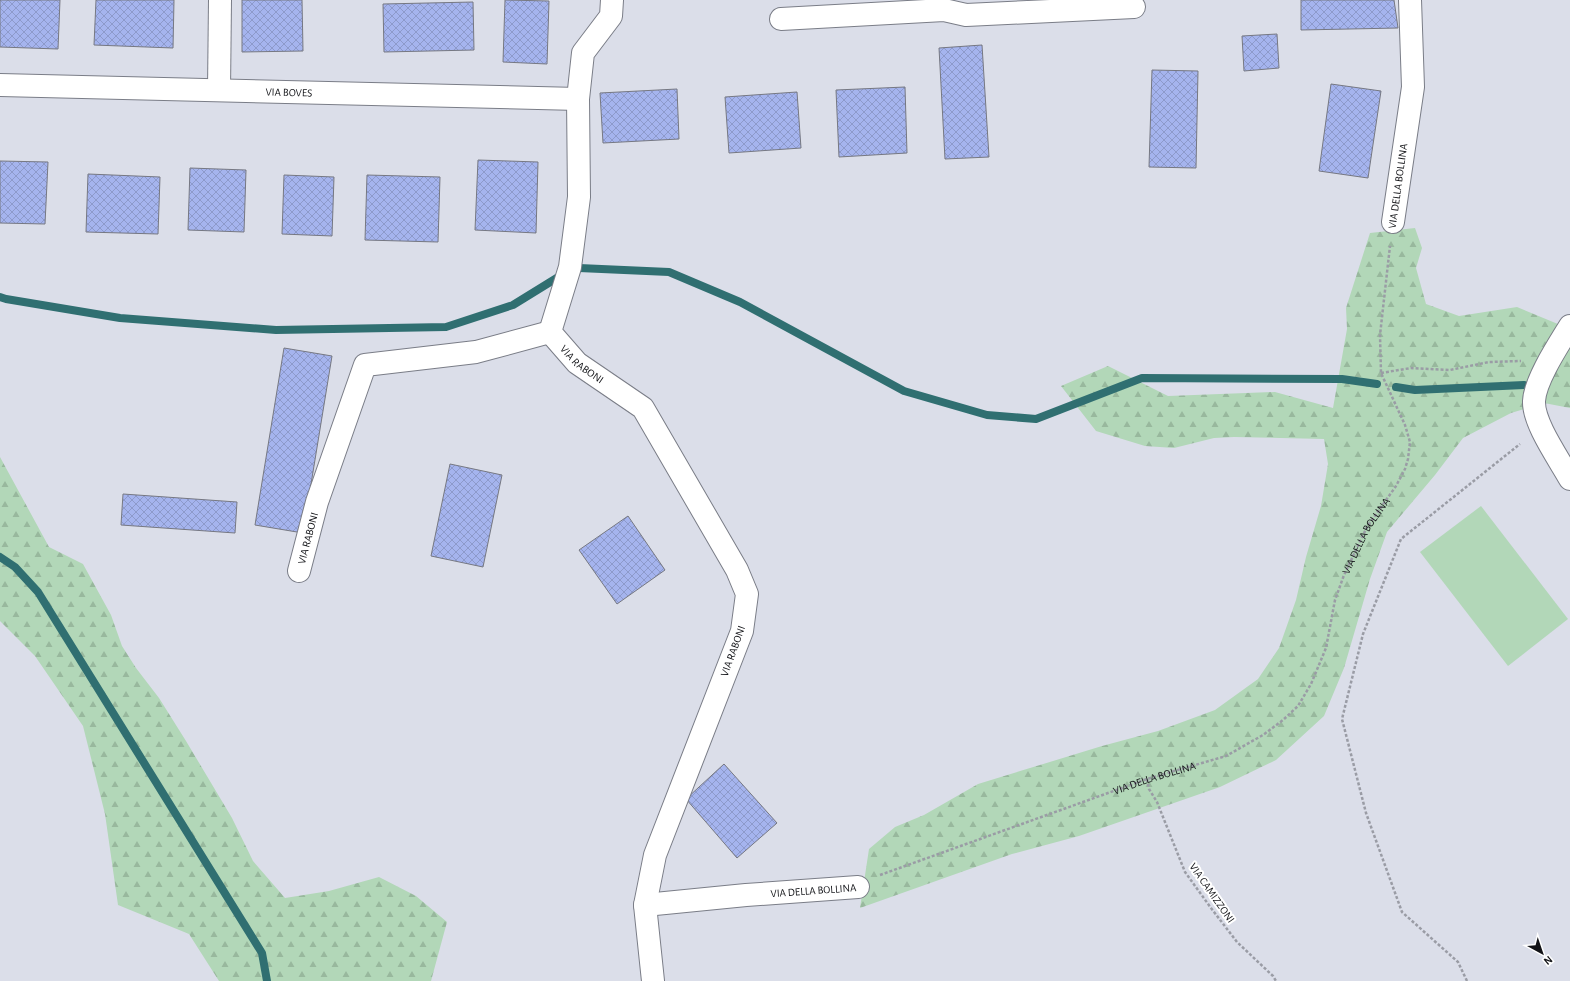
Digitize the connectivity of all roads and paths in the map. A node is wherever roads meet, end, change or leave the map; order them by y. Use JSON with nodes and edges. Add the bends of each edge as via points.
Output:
{"nodes":[{"id":1,"x":220,"y":0,"type":"edge"},
{"id":2,"x":612,"y":0,"type":"edge"},
{"id":3,"x":1410,"y":0,"type":"edge"},
{"id":4,"x":944,"y":5,"type":"edge"},
{"id":5,"x":1134,"y":7,"type":"dead end"},
{"id":6,"x":781,"y":18,"type":"dead end"},
{"id":7,"x":0,"y":85,"type":"edge"},
{"id":8,"x":219,"y":90,"type":"junction"},
{"id":9,"x":578,"y":99,"type":"junction"},
{"id":10,"x":1393,"y":222,"type":"joint"},
{"id":11,"x":1570,"y":326,"type":"edge"},
{"id":12,"x":550,"y":332,"type":"junction"},
{"id":13,"x":1549,"y":359,"type":"junction"},
{"id":14,"x":1380,"y":373,"type":"junction"},
{"id":15,"x":1542,"y":430,"type":"junction"},
{"id":16,"x":1570,"y":479,"type":"edge"},
{"id":17,"x":299,"y":572,"type":"dead end"},
{"id":18,"x":1147,"y":779,"type":"junction"},
{"id":19,"x":858,"y":887,"type":"joint"},
{"id":20,"x":645,"y":905,"type":"junction"},
{"id":21,"x":652,"y":981,"type":"edge"},
{"id":22,"x":1276,"y":981,"type":"edge"},
{"id":23,"x":1468,"y":981,"type":"edge"}],
"edges":[{"from":1,"to":8,"type":"street"},
{"from":2,"to":9,"type":"street","via":[[611,16],[583,53]]},
{"from":3,"to":10,"type":"street","name":"VIA DELLA BOLLINA","via":[[1414,87]]},
{"from":4,"to":5,"type":"street","via":[[966,15]]},
{"from":4,"to":6,"type":"street"},
{"from":7,"to":8,"type":"street","name":"VIA BOVES"},
{"from":8,"to":9,"type":"street","name":"VIA BOVES"},
{"from":9,"to":12,"type":"street","via":[[579,197],[570,267]]},
{"from":10,"to":14,"type":"path","name":"VIA DELLA BOLLINA","via":[[1380,335]]},
{"from":11,"to":13,"type":"street"},
{"from":12,"to":17,"type":"street","name":"VIA RABONI","via":[[476,352],[365,365],[317,502]]},
{"from":12,"to":20,"type":"street","name":"VIA RABONI","via":[[577,364],[643,408],[737,570],[747,594],[742,631],[655,855]]},
{"from":13,"to":14,"type":"path","via":[[1489,362],[1450,370],[1411,368]]},
{"from":13,"to":15,"type":"street","via":[[1535,393],[1534,402]]},
{"from":14,"to":18,"type":"path","name":"VIA DELLA BOLLINA","via":[[1405,425],[1410,442],[1408,458],[1396,486],[1367,528],[1344,575],[1335,600],[1326,648],[1311,684],[1298,706],[1250,743],[1226,756]]},
{"from":15,"to":16,"type":"street"},
{"from":15,"to":23,"type":"path","via":[[1518,445],[1401,539],[1363,634],[1342,719],[1366,813],[1402,912],[1458,962]]},
{"from":18,"to":19,"type":"path","name":"VIA DELLA BOLLINA","via":[[888,871]]},
{"from":18,"to":22,"type":"path","name":"VIA CAMIZZONI","via":[[1185,872],[1237,942]]},
{"from":19,"to":20,"type":"street","name":"VIA DELLA BOLLINA"},
{"from":20,"to":21,"type":"street","name":"VIA RABONI"}]}
